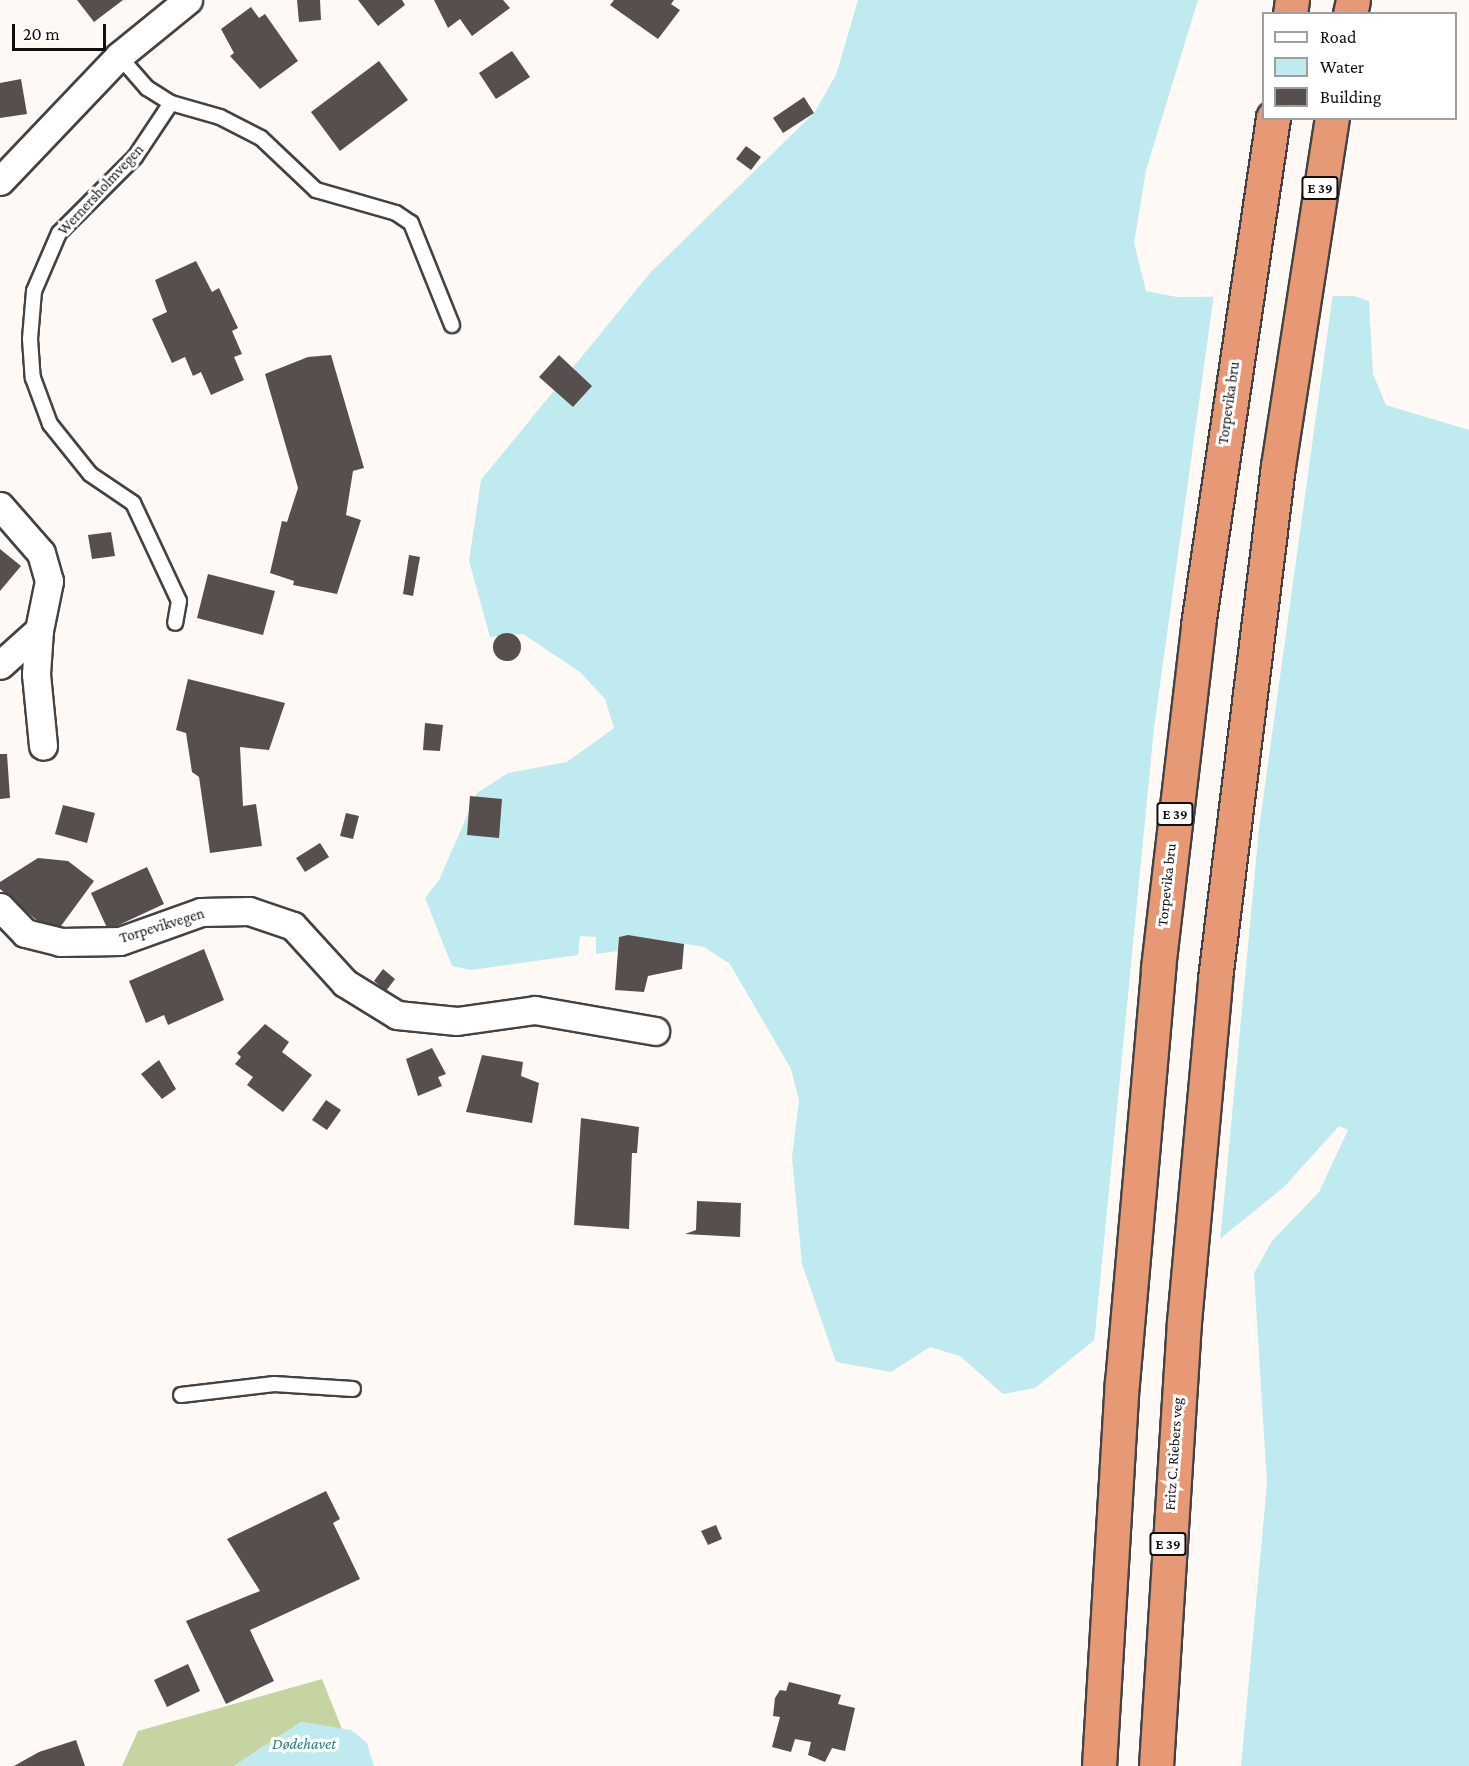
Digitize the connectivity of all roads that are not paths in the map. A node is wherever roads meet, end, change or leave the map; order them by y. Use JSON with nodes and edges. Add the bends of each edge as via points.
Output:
{"nodes":[{"id":1,"x":188,"y":0,"type":"edge"},
{"id":2,"x":119,"y":56,"type":"junction"},
{"id":3,"x":171,"y":103,"type":"junction"},
{"id":4,"x":1273,"y":120,"type":"edge"},
{"id":5,"x":1332,"y":120,"type":"edge"},
{"id":6,"x":0,"y":181,"type":"edge"},
{"id":7,"x":452,"y":325,"type":"dead end"},
{"id":8,"x":0,"y":506,"type":"edge"},
{"id":9,"x":175,"y":624,"type":"dead end"},
{"id":10,"x":39,"y":630,"type":"junction"},
{"id":11,"x":0,"y":665,"type":"edge"},
{"id":12,"x":43,"y":746,"type":"dead end"},
{"id":13,"x":0,"y":908,"type":"edge"},
{"id":14,"x":655,"y":1031,"type":"dead end"},
{"id":15,"x":353,"y":1389,"type":"dead end"},
{"id":16,"x":181,"y":1395,"type":"dead end"},
{"id":17,"x":1099,"y":1766,"type":"edge"},
{"id":18,"x":1156,"y":1766,"type":"edge"}],
"edges":[{"from":1,"to":2,"type":"street"},
{"from":2,"to":3,"type":"lane","via":[[147,87]]},
{"from":2,"to":6,"type":"street"},
{"from":3,"to":7,"type":"lane","via":[[249,131],[323,194],[396,213],[411,223]]},
{"from":3,"to":9,"type":"lane","name":"Wernersholmvegen","via":[[135,157],[59,233],[34,291],[30,339],[33,378],[50,424],[90,474],[133,502],[180,601]]},
{"from":4,"to":17,"type":"highway","name":"Torpevika bru","number":"E 39","via":[[1176,802],[1122,1383]]},
{"from":5,"to":18,"type":"highway","name":"Fritz C. Riebers veg","number":"E 39","via":[[1308,258],[1231,834],[1184,1322]]},
{"from":8,"to":10,"type":"street","via":[[46,564],[49,598]]},
{"from":10,"to":11,"type":"street"},
{"from":10,"to":12,"type":"street","via":[[36,674]]},
{"from":13,"to":14,"type":"street","name":"Torpevikvegen","via":[[25,933],[60,942],[120,940],[201,912],[249,911],[293,926],[345,983],[397,1015],[457,1021],[535,1010]]},
{"from":15,"to":16,"type":"lane","via":[[274,1384]]}]}
